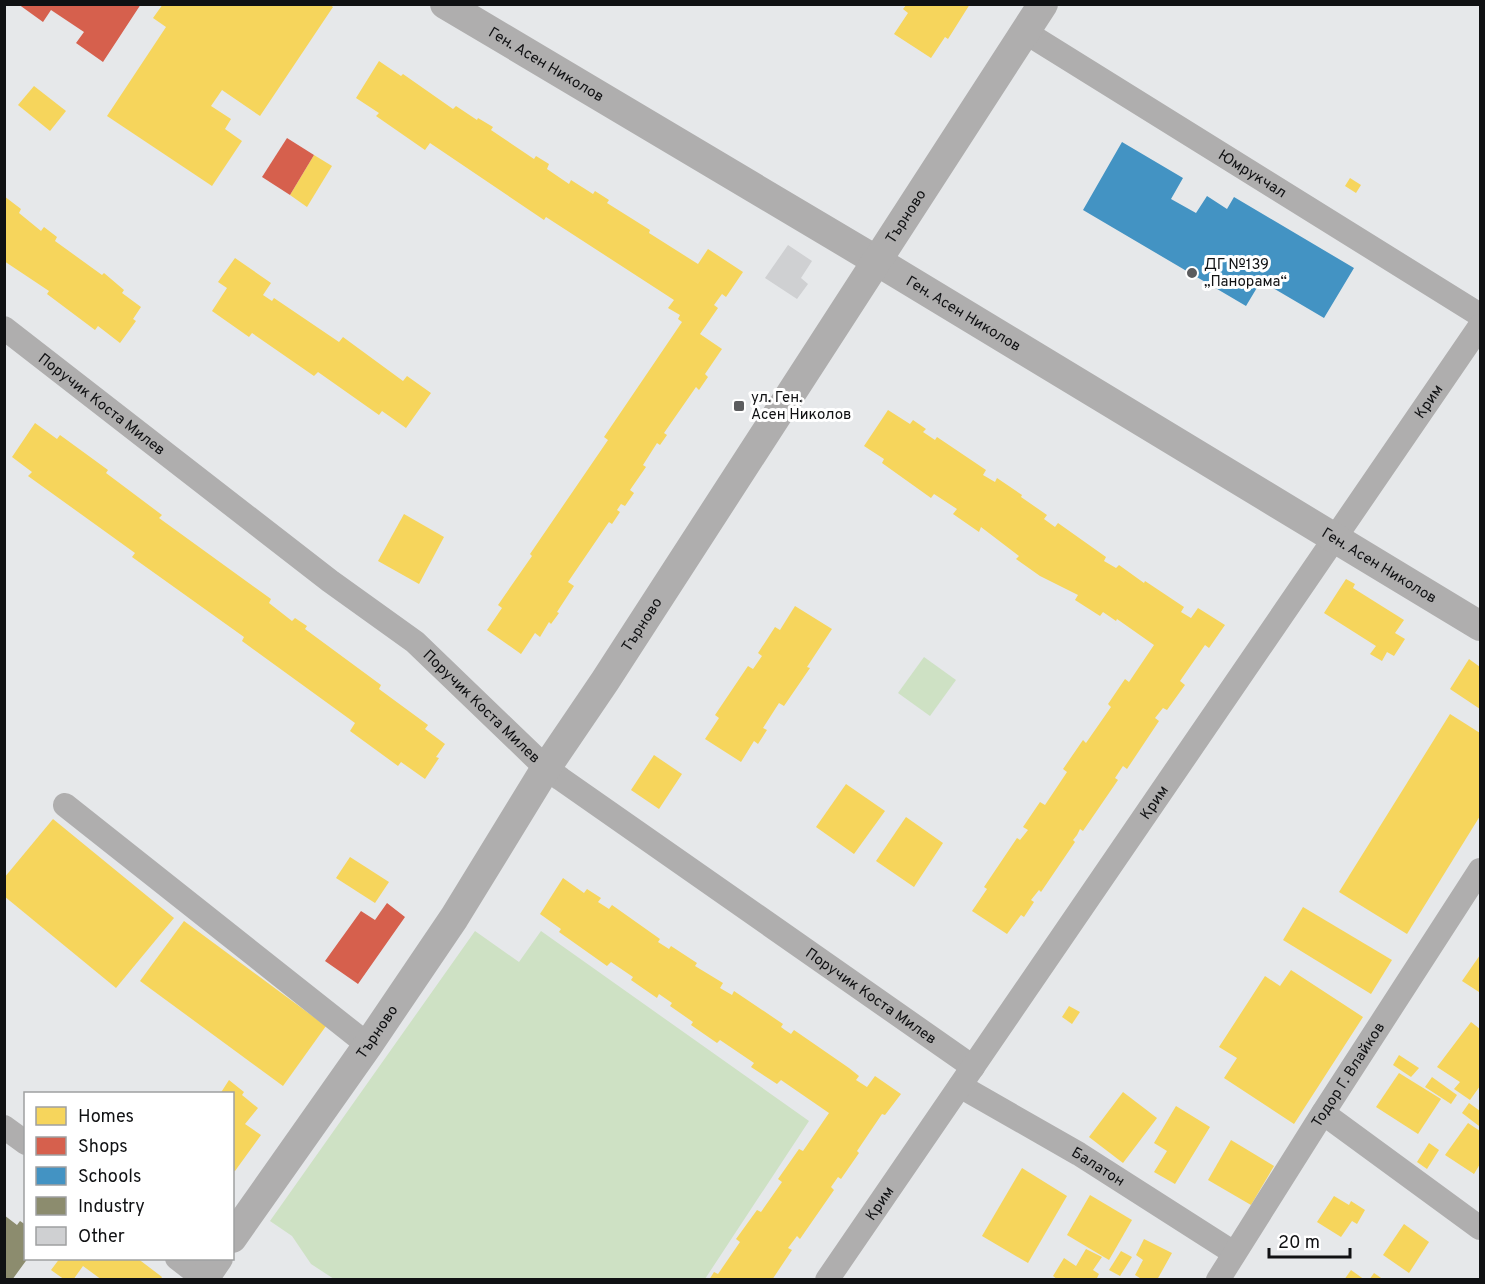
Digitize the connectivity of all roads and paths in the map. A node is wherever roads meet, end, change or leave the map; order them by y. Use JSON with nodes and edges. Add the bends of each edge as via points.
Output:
{"nodes":[{"id":1,"x":446,"y":4,"type":"edge"},
{"id":2,"x":1043,"y":4,"type":"edge"},
{"id":3,"x":1025,"y":32,"type":"junction"},
{"id":4,"x":878,"y":261,"type":"junction"},
{"id":5,"x":1480,"y":315,"type":"edge"},
{"id":6,"x":1480,"y":326,"type":"edge"},
{"id":7,"x":4,"y":328,"type":"edge"},
{"id":8,"x":1335,"y":538,"type":"junction"},
{"id":9,"x":1480,"y":626,"type":"edge"},
{"id":10,"x":546,"y":768,"type":"junction"},
{"id":11,"x":65,"y":805,"type":"dead end"},
{"id":12,"x":1480,"y":873,"type":"edge"},
{"id":13,"x":368,"y":1045,"type":"junction"},
{"id":14,"x":966,"y":1077,"type":"junction"},
{"id":15,"x":1323,"y":1113,"type":"junction"},
{"id":16,"x":4,"y":1127,"type":"edge"},
{"id":17,"x":24,"y":1142,"type":"edge"},
{"id":18,"x":1480,"y":1228,"type":"edge"},
{"id":19,"x":234,"y":1235,"type":"edge"},
{"id":20,"x":1234,"y":1253,"type":"junction"},
{"id":21,"x":179,"y":1260,"type":"edge"},
{"id":22,"x":217,"y":1260,"type":"edge"},
{"id":23,"x":203,"y":1279,"type":"edge"},
{"id":24,"x":827,"y":1280,"type":"edge"},
{"id":25,"x":1218,"y":1280,"type":"edge"}],
"edges":[{"from":1,"to":4,"type":"street","name":"Ген. Асен Николов"},
{"from":2,"to":3,"type":"street","name":"Търново"},
{"from":3,"to":4,"type":"street","name":"Търново"},
{"from":3,"to":5,"type":"street","name":"Юмрукчал"},
{"from":4,"to":8,"type":"street","name":"Ген. Асен Николов"},
{"from":4,"to":10,"type":"street","name":"Търново"},
{"from":6,"to":8,"type":"street","name":"Крим"},
{"from":7,"to":10,"type":"street","name":"Поручик Коста Милев","via":[[330,581],[415,642]]},
{"from":8,"to":9,"type":"street","name":"Ген. Асен Николов"},
{"from":8,"to":14,"type":"street","name":"Крим"},
{"from":10,"to":13,"type":"street","name":"Търново","via":[[454,918]]},
{"from":10,"to":14,"type":"street","name":"Поручик Коста Милев"},
{"from":11,"to":13,"type":"street"},
{"from":12,"to":15,"type":"street","name":"Тодор Г. Влайков"},
{"from":13,"to":19,"type":"street","name":"Търново"},
{"from":14,"to":20,"type":"street","name":"Балатон","via":[[1079,1155]]},
{"from":14,"to":24,"type":"street","name":"Крим"},
{"from":15,"to":18,"type":"street"},
{"from":15,"to":20,"type":"street","name":"Тодор Г. Влайков"},
{"from":16,"to":17,"type":"street"},
{"from":20,"to":25,"type":"street","name":"Тодор Г. Влайков"},
{"from":21,"to":23,"type":"street"},
{"from":22,"to":23,"type":"street"}]}
